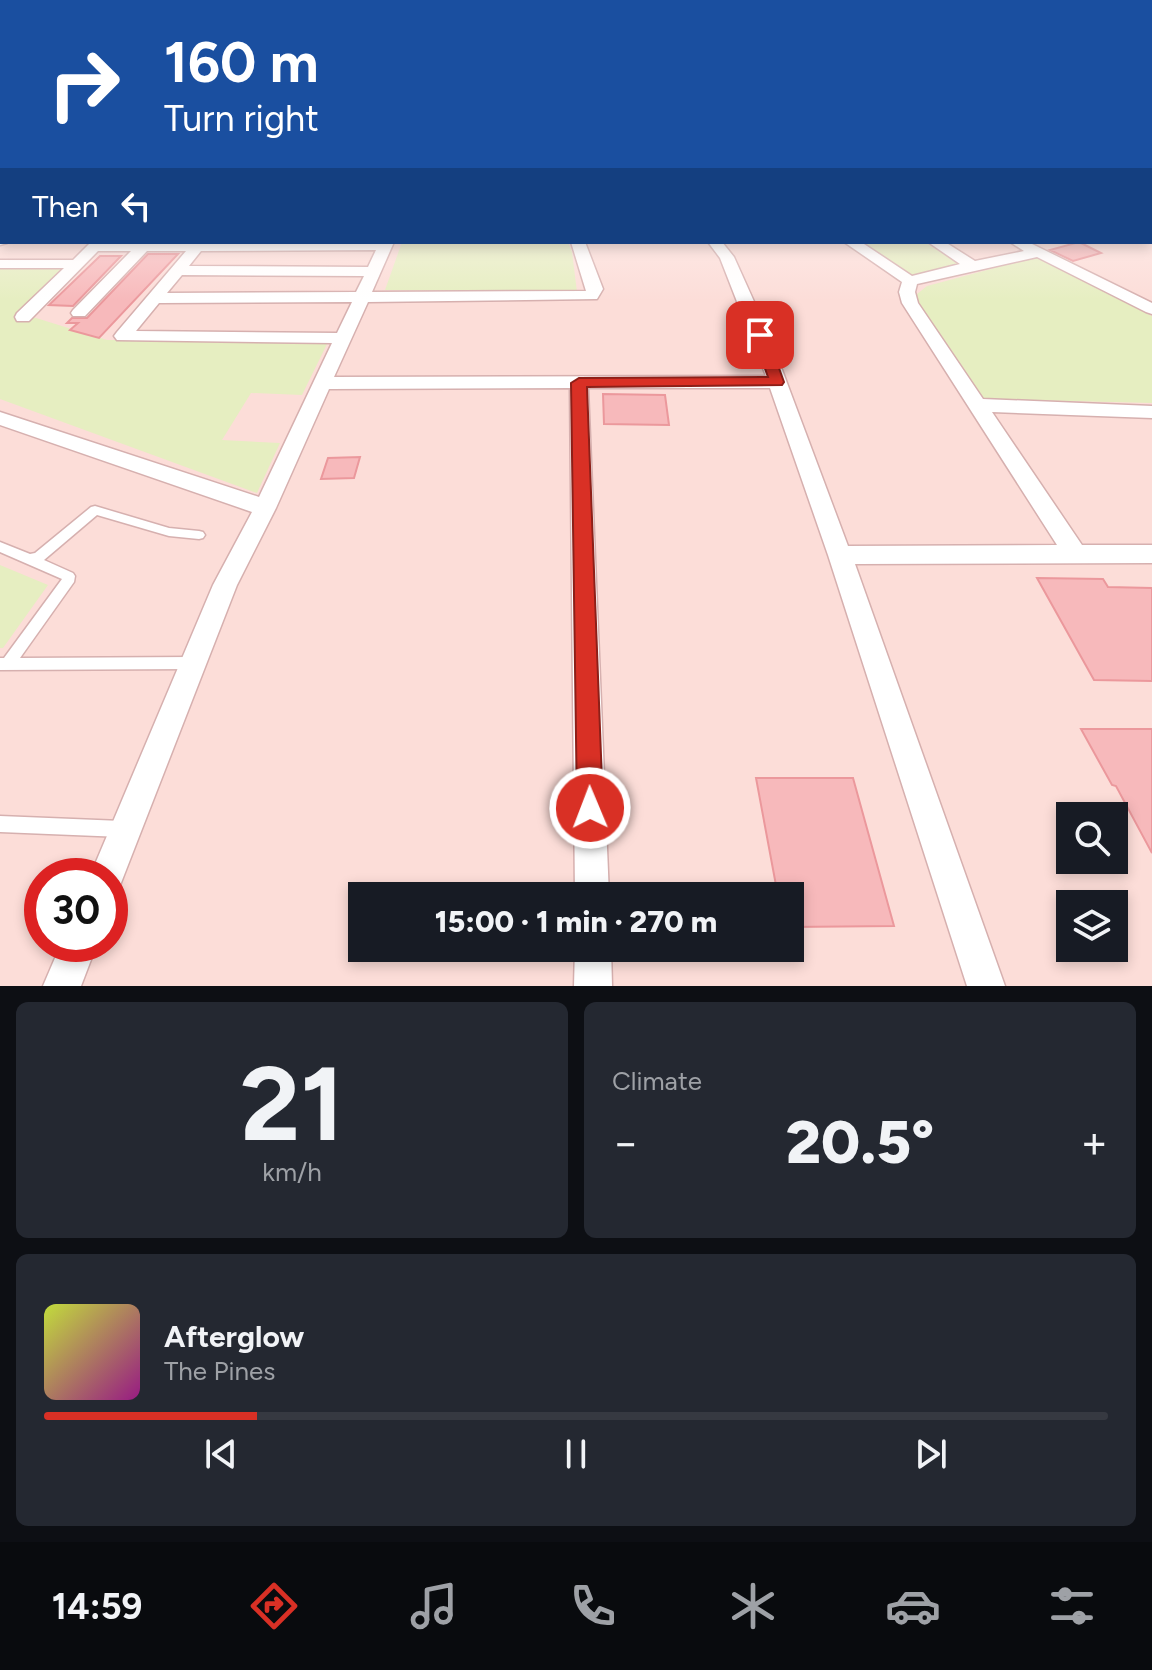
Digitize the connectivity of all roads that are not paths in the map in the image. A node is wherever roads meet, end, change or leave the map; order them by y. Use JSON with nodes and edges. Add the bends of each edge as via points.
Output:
{"nodes":[{"id":1,"x":96,"y":244,"type":"edge"},
{"id":2,"x":199,"y":244,"type":"edge"},
{"id":3,"x":386,"y":244,"type":"edge"},
{"id":4,"x":579,"y":244,"type":"edge"},
{"id":5,"x":717,"y":244,"type":"edge"},
{"id":6,"x":854,"y":244,"type":"edge"},
{"id":7,"x":938,"y":244,"type":"edge"},
{"id":8,"x":1021,"y":244,"type":"edge"},
{"id":9,"x":144,"y":246,"type":"junction"},
{"id":10,"x":1037,"y":253,"type":"junction"},
{"id":11,"x":0,"y":264,"type":"edge"},
{"id":12,"x":76,"y":264,"type":"junction"},
{"id":13,"x":973,"y":266,"type":"junction"},
{"id":14,"x":177,"y":270,"type":"junction"},
{"id":15,"x":374,"y":272,"type":"junction"},
{"id":16,"x":910,"y":281,"type":"junction"},
{"id":17,"x":154,"y":298,"type":"junction"},
{"id":18,"x":362,"y":299,"type":"junction"},
{"id":19,"x":1152,"y":309,"type":"edge"},
{"id":20,"x":79,"y":313,"type":"dead end"},
{"id":21,"x":23,"y":317,"type":"dead end"},
{"id":22,"x":345,"y":338,"type":"junction"},
{"id":23,"x":777,"y":382,"type":"junction"},
{"id":24,"x":322,"y":383,"type":"junction"},
{"id":25,"x":579,"y":383,"type":"junction"},
{"id":26,"x":980,"y":405,"type":"junction"},
{"id":27,"x":1152,"y":412,"type":"edge"},
{"id":28,"x":0,"y":418,"type":"edge"},
{"id":29,"x":265,"y":508,"type":"junction"},
{"id":30,"x":199,"y":535,"type":"dead end"},
{"id":31,"x":0,"y":547,"type":"edge"},
{"id":32,"x":1075,"y":553,"type":"junction"},
{"id":33,"x":1152,"y":554,"type":"edge"},
{"id":34,"x":840,"y":555,"type":"junction"},
{"id":35,"x":30,"y":559,"type":"junction"},
{"id":36,"x":193,"y":663,"type":"junction"},
{"id":37,"x":3,"y":664,"type":"edge"},
{"id":38,"x":0,"y":824,"type":"edge"},
{"id":39,"x":126,"y":829,"type":"junction"},
{"id":40,"x":114,"y":858,"type":"edge"},
{"id":41,"x":592,"y":882,"type":"edge"},
{"id":42,"x":72,"y":962,"type":"edge"},
{"id":43,"x":593,"y":962,"type":"edge"},
{"id":44,"x":62,"y":986,"type":"edge"},
{"id":45,"x":593,"y":986,"type":"edge"},
{"id":46,"x":986,"y":986,"type":"edge"}],
"edges":[{"from":1,"to":9,"type":"street"},
{"from":1,"to":12,"type":"street"},
{"from":2,"to":3,"type":"street"},
{"from":2,"to":9,"type":"street"},
{"from":2,"to":14,"type":"street"},
{"from":3,"to":15,"type":"street"},
{"from":4,"to":18,"type":"street","via":[[595,289],[591,296]]},
{"from":5,"to":23,"type":"street","via":[[727,257]]},
{"from":6,"to":16,"type":"street"},
{"from":7,"to":13,"type":"street"},
{"from":8,"to":10,"type":"street"},
{"from":9,"to":20,"type":"street"},
{"from":10,"to":13,"type":"street"},
{"from":10,"to":19,"type":"street"},
{"from":11,"to":12,"type":"street"},
{"from":12,"to":21,"type":"street"},
{"from":13,"to":16,"type":"street"},
{"from":14,"to":15,"type":"street"},
{"from":14,"to":17,"type":"street"},
{"from":15,"to":18,"type":"street"},
{"from":16,"to":26,"type":"street","via":[[910,303]]},
{"from":17,"to":18,"type":"street"},
{"from":17,"to":22,"type":"street","via":[[123,336]]},
{"from":18,"to":22,"type":"street"},
{"from":22,"to":24,"type":"street"},
{"from":23,"to":25,"type":"street"},
{"from":23,"to":34,"type":"street"},
{"from":24,"to":25,"type":"street"},
{"from":24,"to":29,"type":"street"},
{"from":25,"to":41,"type":"street"},
{"from":26,"to":27,"type":"street"},
{"from":26,"to":32,"type":"street"},
{"from":28,"to":29,"type":"street"},
{"from":29,"to":36,"type":"street"},
{"from":30,"to":35,"type":"lane","via":[[169,532],[95,510],[48,551]]},
{"from":31,"to":35,"type":"lane"},
{"from":32,"to":33,"type":"street"},
{"from":32,"to":34,"type":"street"},
{"from":34,"to":46,"type":"street"},
{"from":35,"to":37,"type":"lane","via":[[63,572],[68,582]]},
{"from":36,"to":37,"type":"lane"},
{"from":36,"to":39,"type":"street"},
{"from":38,"to":39,"type":"lane"},
{"from":39,"to":40,"type":"street"},
{"from":42,"to":44,"type":"street"},
{"from":43,"to":45,"type":"street"}]}
